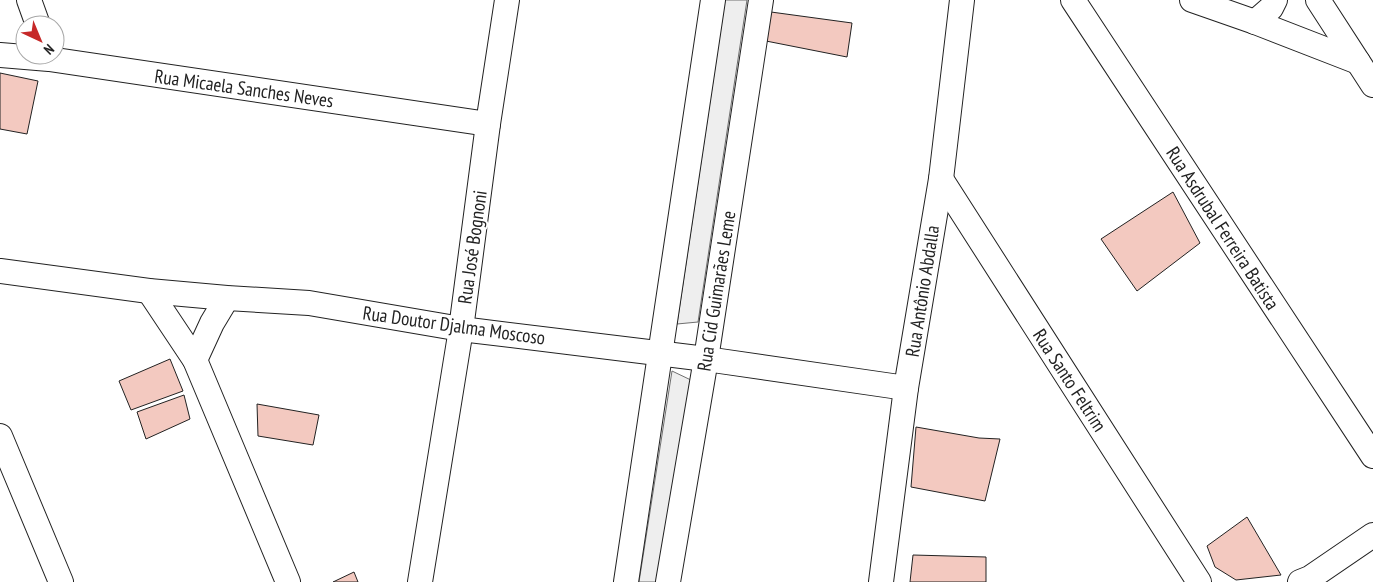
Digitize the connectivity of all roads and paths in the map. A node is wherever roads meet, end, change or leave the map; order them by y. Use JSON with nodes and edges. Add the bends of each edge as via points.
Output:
{"nodes":[{"id":1,"x":29,"y":0,"type":"edge"},
{"id":2,"x":507,"y":0,"type":"edge"},
{"id":3,"x":713,"y":0,"type":"edge"},
{"id":4,"x":760,"y":0,"type":"edge"},
{"id":5,"x":962,"y":0,"type":"edge"},
{"id":6,"x":1073,"y":0,"type":"edge"},
{"id":7,"x":1192,"y":0,"type":"edge"},
{"id":8,"x":1275,"y":0,"type":"edge"},
{"id":9,"x":1318,"y":0,"type":"edge"},
{"id":10,"x":34,"y":15,"type":"edge"},
{"id":11,"x":1255,"y":22,"type":"junction"},
{"id":12,"x":0,"y":55,"type":"edge"},
{"id":13,"x":15,"y":56,"type":"edge"},
{"id":14,"x":65,"y":59,"type":"edge"},
{"id":15,"x":1358,"y":62,"type":"junction"},
{"id":16,"x":1373,"y":84,"type":"edge"},
{"id":17,"x":488,"y":124,"type":"junction"},
{"id":18,"x":941,"y":179,"type":"junction"},
{"id":19,"x":0,"y":271,"type":"edge"},
{"id":20,"x":149,"y":290,"type":"junction"},
{"id":21,"x":228,"y":298,"type":"junction"},
{"id":22,"x":461,"y":329,"type":"junction"},
{"id":23,"x":660,"y":354,"type":"junction"},
{"id":24,"x":706,"y":359,"type":"junction"},
{"id":25,"x":194,"y":360,"type":"junction"},
{"id":26,"x":906,"y":388,"type":"junction"},
{"id":27,"x":0,"y":436,"type":"edge"},
{"id":28,"x":1373,"y":456,"type":"edge"},
{"id":29,"x":1373,"y":535,"type":"edge"},
{"id":30,"x":54,"y":580,"type":"edge"},
{"id":31,"x":288,"y":582,"type":"edge"},
{"id":32,"x":420,"y":582,"type":"edge"},
{"id":33,"x":626,"y":582,"type":"edge"},
{"id":34,"x":668,"y":582,"type":"edge"},
{"id":35,"x":881,"y":582,"type":"edge"},
{"id":36,"x":1200,"y":582,"type":"edge"},
{"id":37,"x":1300,"y":582,"type":"edge"}],
"edges":[{"from":1,"to":10,"type":"street"},
{"from":2,"to":17,"type":"street","name":"Rua José Bognoni"},
{"from":3,"to":23,"type":"street"},
{"from":4,"to":24,"type":"street","name":"Rua Cid Guimarães Leme"},
{"from":5,"to":18,"type":"street","name":"Rua Antônio Abdalla"},
{"from":6,"to":28,"type":"street","name":"Rua Asdrubal Ferreira Batista"},
{"from":7,"to":11,"type":"street"},
{"from":8,"to":11,"type":"street"},
{"from":9,"to":15,"type":"street"},
{"from":11,"to":15,"type":"street"},
{"from":12,"to":13,"type":"street","name":"Rua Micaela Sanches Neves"},
{"from":14,"to":17,"type":"street","name":"Rua Micaela Sanches Neves"},
{"from":15,"to":16,"type":"street"},
{"from":17,"to":22,"type":"street","name":"Rua José Bognoni"},
{"from":18,"to":26,"type":"street","name":"Rua Antônio Abdalla"},
{"from":18,"to":36,"type":"street","name":"Rua Santo Feltrim"},
{"from":19,"to":20,"type":"street","name":"Rua Doutor Djalma Moscoso"},
{"from":20,"to":21,"type":"street","name":"Rua Doutor Djalma Moscoso"},
{"from":20,"to":25,"type":"street"},
{"from":21,"to":22,"type":"street","name":"Rua Doutor Djalma Moscoso","via":[[309,303]]},
{"from":21,"to":25,"type":"street"},
{"from":22,"to":23,"type":"street","name":"Rua Doutor Djalma Moscoso"},
{"from":22,"to":32,"type":"street","name":"Rua José Bognoni"},
{"from":23,"to":24,"type":"street","name":"Rua Doutor Djalma Moscoso"},
{"from":23,"to":33,"type":"street"},
{"from":24,"to":26,"type":"street","name":"Rua Doutor Djalma Moscoso"},
{"from":24,"to":34,"type":"street","name":"Rua Cid Guimarães Leme"},
{"from":25,"to":31,"type":"street"},
{"from":26,"to":35,"type":"street","name":"Rua Antônio Abdalla"},
{"from":27,"to":30,"type":"street"},
{"from":29,"to":37,"type":"street"}]}
